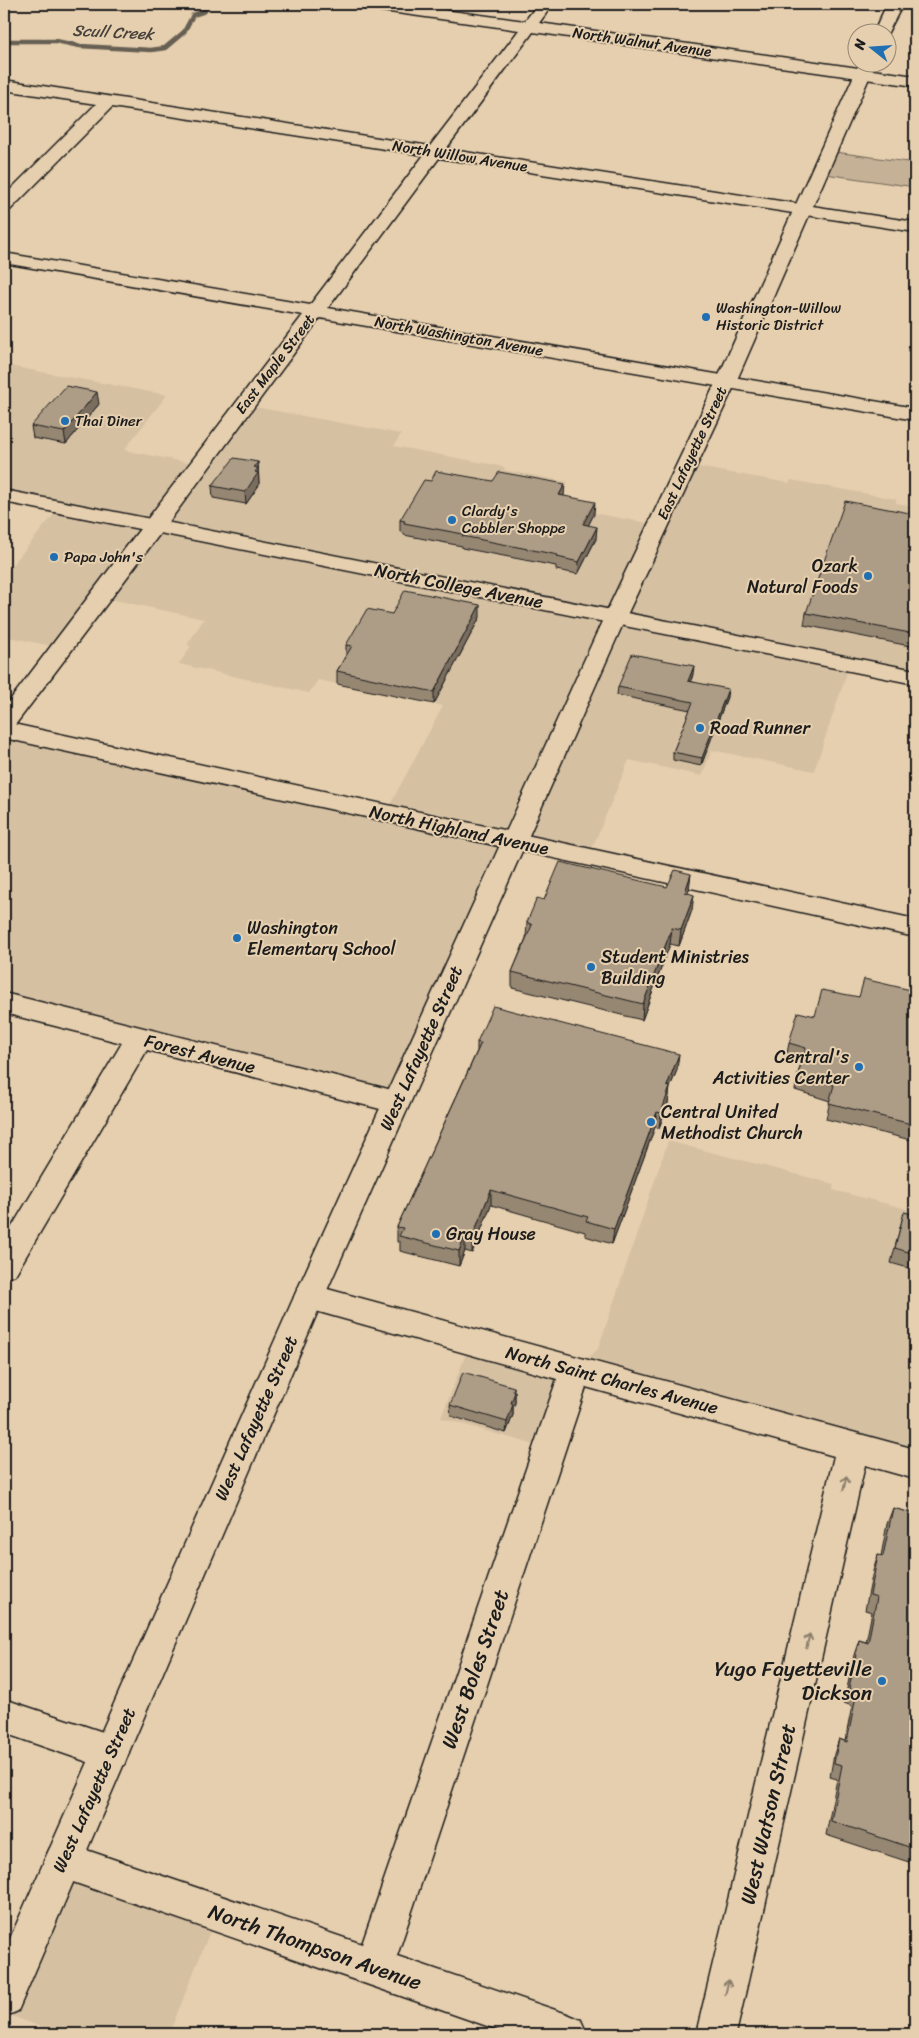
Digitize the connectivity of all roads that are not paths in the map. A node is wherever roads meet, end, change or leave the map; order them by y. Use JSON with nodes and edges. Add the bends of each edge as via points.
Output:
{"nodes":[{"id":1,"x":368,"y":4,"type":"edge"},
{"id":2,"x":546,"y":4,"type":"edge"},
{"id":3,"x":895,"y":4,"type":"edge"},
{"id":4,"x":887,"y":22,"type":"edge"},
{"id":5,"x":529,"y":26,"type":"junction"},
{"id":6,"x":846,"y":66,"type":"edge"},
{"id":7,"x":864,"y":72,"type":"edge"},
{"id":8,"x":881,"y":72,"type":"edge"},
{"id":9,"x":915,"y":81,"type":"edge"},
{"id":10,"x":4,"y":85,"type":"edge"},
{"id":11,"x":109,"y":101,"type":"junction"},
{"id":12,"x":435,"y":152,"type":"junction"},
{"id":13,"x":4,"y":206,"type":"edge"},
{"id":14,"x":802,"y":209,"type":"junction"},
{"id":15,"x":915,"y":227,"type":"edge"},
{"id":16,"x":4,"y":258,"type":"edge"},
{"id":17,"x":315,"y":312,"type":"junction"},
{"id":18,"x":726,"y":382,"type":"junction"},
{"id":19,"x":915,"y":414,"type":"edge"},
{"id":20,"x":4,"y":496,"type":"edge"},
{"id":21,"x":154,"y":526,"type":"junction"},
{"id":22,"x":615,"y":617,"type":"junction"},
{"id":23,"x":915,"y":677,"type":"edge"},
{"id":24,"x":4,"y":724,"type":"edge"},
{"id":25,"x":4,"y":730,"type":"edge"},
{"id":26,"x":513,"y":842,"type":"junction"},
{"id":27,"x":915,"y":928,"type":"edge"},
{"id":28,"x":4,"y":1003,"type":"edge"},
{"id":29,"x":139,"y":1039,"type":"junction"},
{"id":30,"x":396,"y":1102,"type":"junction"},
{"id":31,"x":4,"y":1266,"type":"edge"},
{"id":32,"x":309,"y":1297,"type":"junction"},
{"id":33,"x":576,"y":1370,"type":"junction"},
{"id":34,"x":853,"y":1447,"type":"junction"},
{"id":35,"x":915,"y":1464,"type":"edge"},
{"id":36,"x":4,"y":1716,"type":"edge"},
{"id":37,"x":111,"y":1752,"type":"junction"},
{"id":38,"x":63,"y":1861,"type":"junction"},
{"id":39,"x":374,"y":1968,"type":"junction"},
{"id":40,"x":4,"y":1997,"type":"edge"},
{"id":41,"x":567,"y":2034,"type":"edge"},
{"id":42,"x":716,"y":2034,"type":"edge"}],
"edges":[{"from":1,"to":5,"type":"street","name":"North Walnut Avenue"},
{"from":2,"to":5,"type":"street","name":"East Maple Street"},
{"from":3,"to":4,"type":"street"},
{"from":5,"to":6,"type":"street","name":"North Walnut Avenue"},
{"from":5,"to":12,"type":"street","name":"East Maple Street"},
{"from":7,"to":14,"type":"street","name":"East Lafayette Street"},
{"from":8,"to":9,"type":"street","name":"North Walnut Avenue"},
{"from":10,"to":11,"type":"street","name":"North Willow Avenue"},
{"from":11,"to":12,"type":"street","name":"North Willow Avenue"},
{"from":11,"to":13,"type":"street"},
{"from":12,"to":14,"type":"street","name":"North Willow Avenue"},
{"from":12,"to":17,"type":"street","name":"East Maple Street"},
{"from":14,"to":15,"type":"street","name":"North Willow Avenue"},
{"from":14,"to":18,"type":"street","name":"East Lafayette Street"},
{"from":16,"to":17,"type":"street","name":"North Washington Avenue"},
{"from":17,"to":18,"type":"street","name":"North Washington Avenue"},
{"from":17,"to":21,"type":"street","name":"East Maple Street"},
{"from":18,"to":19,"type":"street","name":"North Washington Avenue"},
{"from":18,"to":22,"type":"street","name":"East Lafayette Street"},
{"from":20,"to":21,"type":"street","name":"North College Avenue"},
{"from":21,"to":22,"type":"street","name":"North College Avenue"},
{"from":21,"to":24,"type":"street","name":"East Maple Street"},
{"from":22,"to":23,"type":"street","name":"North College Avenue"},
{"from":22,"to":26,"type":"street","name":"East Lafayette Street"},
{"from":25,"to":26,"type":"street","name":"North Highland Avenue"},
{"from":26,"to":27,"type":"street","name":"North Highland Avenue"},
{"from":26,"to":30,"type":"street","name":"West Lafayette Street"},
{"from":28,"to":29,"type":"street","name":"Forest Avenue"},
{"from":29,"to":30,"type":"street","name":"Forest Avenue"},
{"from":29,"to":31,"type":"street"},
{"from":30,"to":32,"type":"street","name":"West Lafayette Street"},
{"from":32,"to":33,"type":"street","name":"North Saint Charles Avenue"},
{"from":32,"to":37,"type":"street","name":"West Lafayette Street"},
{"from":33,"to":34,"type":"street","name":"North Saint Charles Avenue"},
{"from":33,"to":39,"type":"street","name":"West Boles Street"},
{"from":34,"to":35,"type":"street","name":"North Saint Charles Avenue"},
{"from":42,"to":34,"type":"street","name":"West Watson Street","one_way":true},
{"from":36,"to":37,"type":"street"},
{"from":37,"to":38,"type":"street","name":"West Lafayette Street"},
{"from":38,"to":39,"type":"street","name":"North Thompson Avenue"},
{"from":38,"to":40,"type":"street","name":"West Lafayette Street"},
{"from":39,"to":41,"type":"street","name":"North Thompson Avenue"}]}
